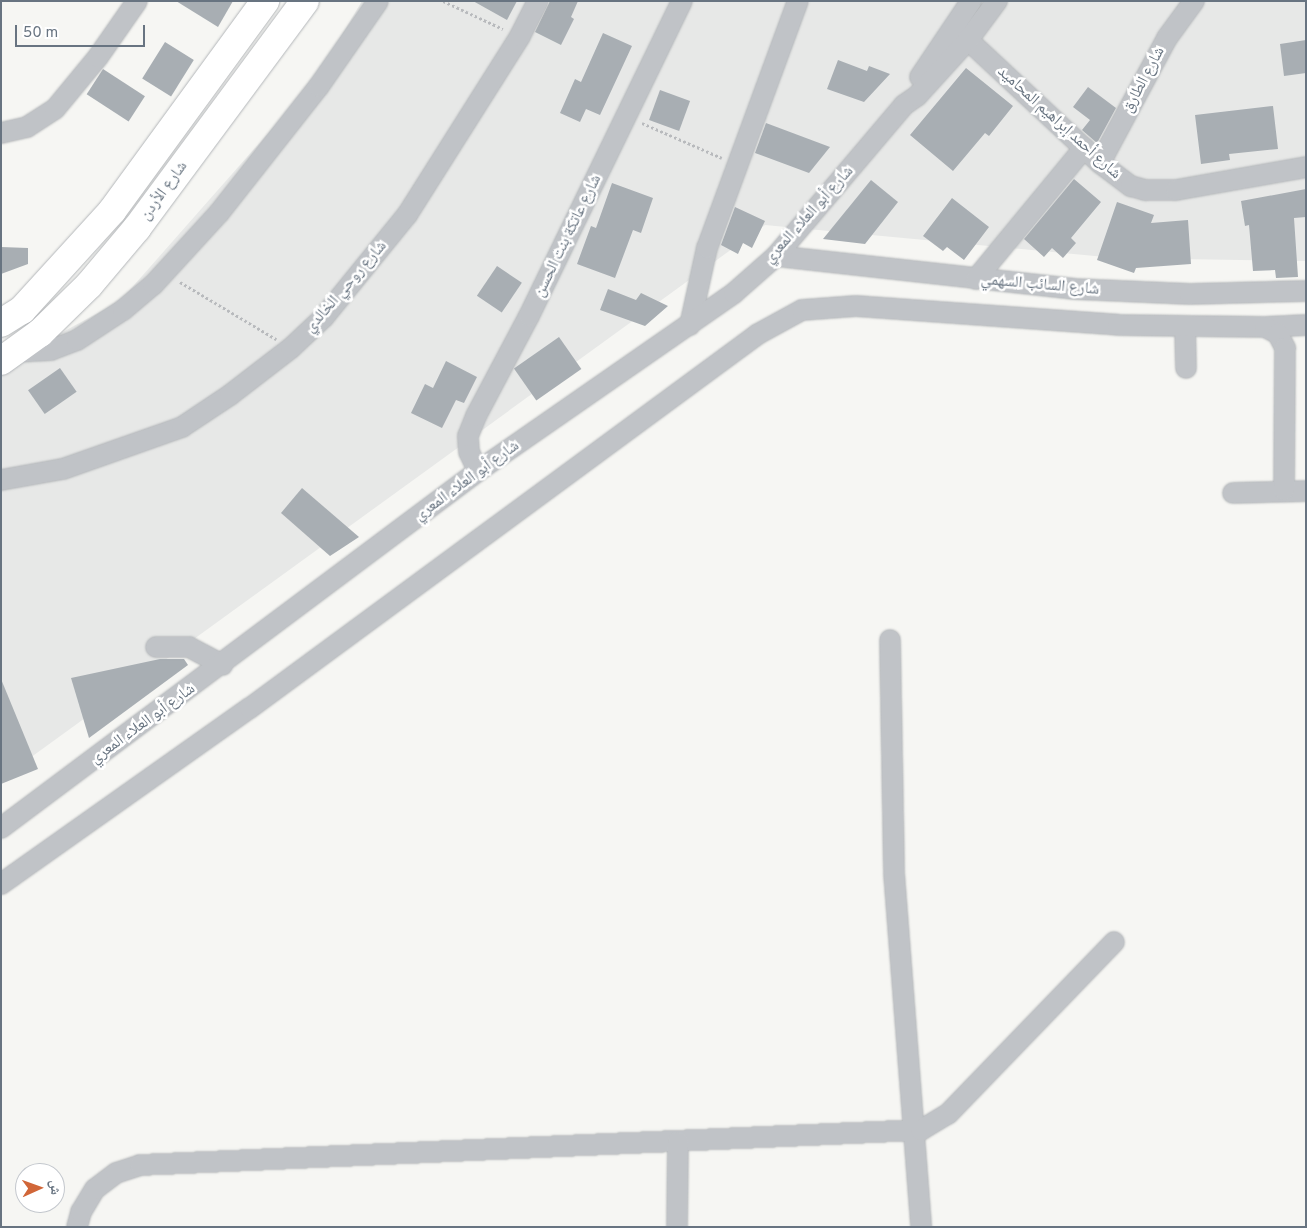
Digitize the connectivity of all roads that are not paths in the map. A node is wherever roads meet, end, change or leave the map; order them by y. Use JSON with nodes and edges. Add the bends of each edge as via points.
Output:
{"nodes":[{"id":1,"x":136,"y":1,"type":"edge"},
{"id":2,"x":265,"y":1,"type":"edge"},
{"id":3,"x":305,"y":1,"type":"edge"},
{"id":4,"x":378,"y":1,"type":"edge"},
{"id":5,"x":538,"y":1,"type":"edge"},
{"id":6,"x":682,"y":1,"type":"edge"},
{"id":7,"x":798,"y":1,"type":"edge"},
{"id":8,"x":971,"y":1,"type":"edge"},
{"id":9,"x":1194,"y":1,"type":"edge"},
{"id":10,"x":992,"y":4,"type":"edge"},
{"id":11,"x":968,"y":40,"type":"junction"},
{"id":12,"x":904,"y":105,"type":"junction"},
{"id":13,"x":1,"y":133,"type":"edge"},
{"id":14,"x":1084,"y":148,"type":"junction"},
{"id":15,"x":1100,"y":163,"type":"junction"},
{"id":16,"x":1306,"y":167,"type":"edge"},
{"id":17,"x":776,"y":256,"type":"junction"},
{"id":18,"x":976,"y":279,"type":"junction"},
{"id":19,"x":1306,"y":291,"type":"edge"},
{"id":20,"x":1,"y":323,"type":"edge"},
{"id":21,"x":690,"y":325,"type":"junction"},
{"id":22,"x":1306,"y":325,"type":"edge"},
{"id":23,"x":1184,"y":326,"type":"junction"},
{"id":24,"x":1265,"y":327,"type":"junction"},
{"id":25,"x":8,"y":356,"type":"edge"},
{"id":26,"x":1186,"y":368,"type":"dead end"},
{"id":27,"x":478,"y":471,"type":"junction"},
{"id":28,"x":1,"y":480,"type":"edge"},
{"id":29,"x":1284,"y":490,"type":"junction"},
{"id":30,"x":1306,"y":491,"type":"edge"},
{"id":31,"x":1233,"y":493,"type":"dead end"},
{"id":32,"x":890,"y":640,"type":"dead end"},
{"id":33,"x":156,"y":647,"type":"dead end"},
{"id":34,"x":223,"y":664,"type":"junction"},
{"id":35,"x":1,"y":828,"type":"edge"},
{"id":36,"x":1,"y":884,"type":"edge"},
{"id":37,"x":1114,"y":942,"type":"dead end"},
{"id":38,"x":912,"y":1132,"type":"junction"},
{"id":39,"x":678,"y":1142,"type":"junction"},
{"id":40,"x":76,"y":1227,"type":"edge"},
{"id":41,"x":677,"y":1227,"type":"edge"},
{"id":42,"x":921,"y":1227,"type":"edge"}],
"edges":[{"from":1,"to":13,"type":"street","via":[[98,57],[55,109],[27,127]]},
{"from":2,"to":20,"type":"highway","name":"شارع الأردن","via":[[112,211],[22,310]]},
{"from":3,"to":25,"type":"highway","name":"شارع الأردن","via":[[137,228],[89,285]]},
{"from":4,"to":25,"type":"street","via":[[319,86],[219,213],[164,272],[123,310],[77,340],[51,350]]},
{"from":5,"to":28,"type":"street","name":"شارع روحي الخالدي","via":[[520,36],[407,215],[330,310],[291,348],[230,396],[182,427],[63,469]]},
{"from":6,"to":27,"type":"street","name":"شارع عاتكة بنت الحسن","via":[[476,416],[468,436],[469,452]]},
{"from":7,"to":21,"type":"street","via":[[707,248]]},
{"from":8,"to":12,"type":"street","name":"شارع أبو العلاء المعري"},
{"from":9,"to":15,"type":"street","name":"شارع الطارق","via":[[1167,38]]},
{"from":10,"to":11,"type":"street","name":"شارع أبو العلاء المعري"},
{"from":11,"to":12,"type":"street","name":"شارع أبو العلاء المعري","via":[[917,96]]},
{"from":11,"to":14,"type":"street","name":"شارع أحمد إبراهيم المحاميد"},
{"from":12,"to":17,"type":"street","name":"شارع أبو العلاء المعري"},
{"from":14,"to":15,"type":"street","name":"شارع أحمد إبراهيم المحاميد"},
{"from":14,"to":18,"type":"street"},
{"from":15,"to":16,"type":"street","name":"شارع أحمد إبراهيم المحاميد","via":[[1131,186],[1161,192]]},
{"from":17,"to":18,"type":"street","name":"شارع السائب السهمي"},
{"from":17,"to":21,"type":"street","name":"شارع أبو العلاء المعري"},
{"from":18,"to":19,"type":"street","name":"شارع السائب السهمي","via":[[1075,289],[1190,294]]},
{"from":21,"to":27,"type":"street","name":"شارع أبو العلاء المعري"},
{"from":22,"to":24,"type":"street"},
{"from":23,"to":24,"type":"street"},
{"from":23,"to":26,"type":"street"},
{"from":23,"to":36,"type":"street","via":[[1118,325],[856,306],[820,307],[789,316],[758,334],[250,708]]},
{"from":24,"to":29,"type":"street","via":[[1278,334],[1285,348]]},
{"from":27,"to":34,"type":"street","name":"شارع أبو العلاء المعري"},
{"from":29,"to":30,"type":"street"},
{"from":29,"to":31,"type":"street"},
{"from":32,"to":38,"type":"street","via":[[894,873]]},
{"from":33,"to":34,"type":"street","via":[[189,647]]},
{"from":34,"to":35,"type":"street","name":"شارع أبو العلاء المعري"},
{"from":37,"to":38,"type":"street","via":[[948,1114],[931,1126]]},
{"from":38,"to":39,"type":"street"},
{"from":38,"to":42,"type":"street"},
{"from":39,"to":40,"type":"street","via":[[140,1164],[116,1173],[95,1189]]},
{"from":39,"to":41,"type":"street"}]}
